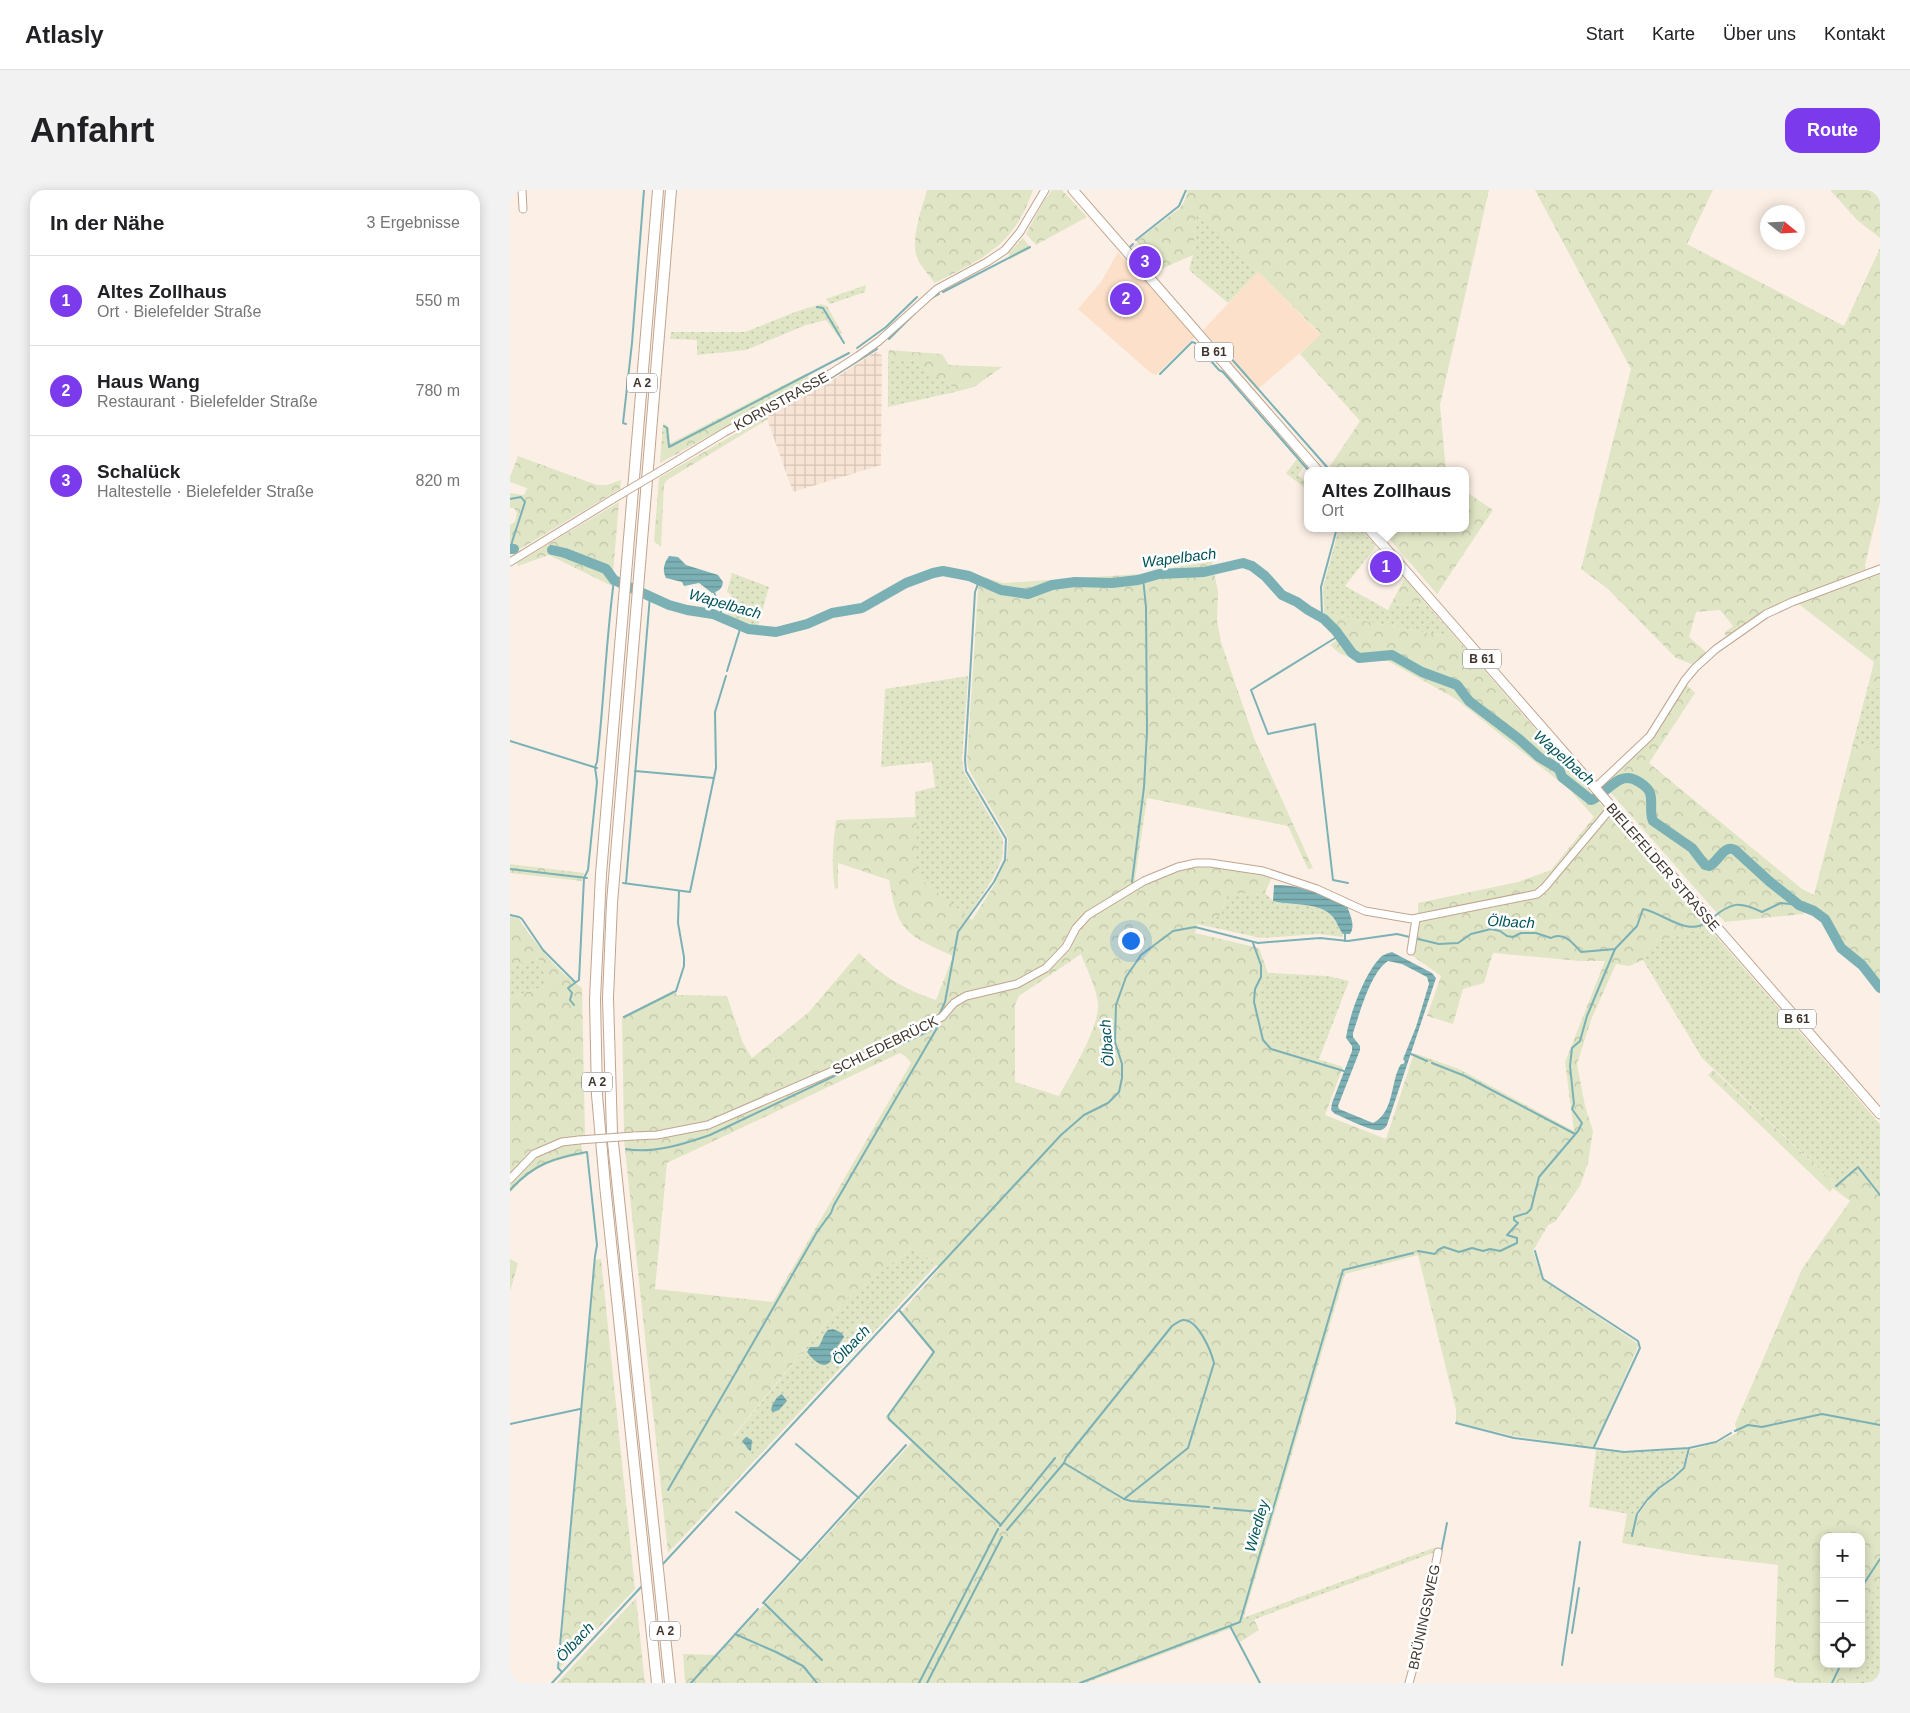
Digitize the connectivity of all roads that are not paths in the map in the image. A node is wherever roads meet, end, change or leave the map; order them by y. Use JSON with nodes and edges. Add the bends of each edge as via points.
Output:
{"nodes":[{"id":1,"x":522,"y":190,"type":"edge"},
{"id":2,"x":658,"y":190,"type":"edge"},
{"id":3,"x":671,"y":190,"type":"edge"},
{"id":4,"x":1039,"y":190,"type":"edge"},
{"id":5,"x":1045,"y":190,"type":"edge"},
{"id":6,"x":1073,"y":190,"type":"edge"},
{"id":7,"x":523,"y":209,"type":"dead end"},
{"id":8,"x":1030,"y":215,"type":"junction"},
{"id":9,"x":1315,"y":467,"type":"edge"},
{"id":10,"x":1371,"y":532,"type":"edge"},
{"id":11,"x":510,"y":562,"type":"edge"},
{"id":12,"x":1880,"y":569,"type":"edge"},
{"id":13,"x":1596,"y":789,"type":"junction"},
{"id":14,"x":1608,"y":803,"type":"junction"},
{"id":15,"x":1416,"y":919,"type":"junction"},
{"id":16,"x":1411,"y":951,"type":"dead end"},
{"id":17,"x":1880,"y":1114,"type":"edge"},
{"id":18,"x":510,"y":1179,"type":"edge"},
{"id":19,"x":1438,"y":1552,"type":"dead end"},
{"id":20,"x":657,"y":1683,"type":"edge"},
{"id":21,"x":670,"y":1683,"type":"edge"},
{"id":22,"x":1409,"y":1683,"type":"edge"}],
"edges":[{"from":1,"to":7,"type":"street"},
{"from":2,"to":20,"type":"highway","number":"A 2","via":[[597,932],[595,999],[597,1085],[605,1186]]},
{"from":3,"to":21,"type":"highway","number":"A 2","via":[[610,933],[608,1045],[617,1184]]},
{"from":4,"to":8,"type":"street","name":"KORNSTRASSE"},
{"from":5,"to":8,"type":"street","name":"KORNSTRASSE"},
{"from":6,"to":9,"type":"main road","number":"B 61"},
{"from":8,"to":11,"type":"street","name":"KORNSTRASSE","bridge":true,"via":[[1005,250],[937,289],[858,356]]},
{"from":10,"to":13,"type":"main road","name":"BIELEFELDER STRASSE","number":"B 61"},
{"from":12,"to":13,"type":"street","via":[[1766,614],[1716,649],[1685,680],[1650,736]]},
{"from":13,"to":14,"type":"main road","name":"BIELEFELDER STRASSE","number":"B 61"},
{"from":14,"to":15,"type":"street","name":"SCHLEDEBRÜCK","via":[[1545,887],[1536,894]]},
{"from":14,"to":17,"type":"main road","name":"BIELEFELDER STRASSE","number":"B 61"},
{"from":15,"to":16,"type":"street"},
{"from":15,"to":18,"type":"street","name":"SCHLEDEBRÜCK","bridge":true,"via":[[1365,911],[1317,889],[1263,871],[1210,863],[1178,867],[1144,881],[1088,915],[1076,928],[1066,947],[1046,968],[1017,984],[966,996],[954,1003],[942,1017],[807,1083],[708,1125],[657,1135],[562,1142],[534,1154]]},
{"from":19,"to":22,"type":"street","name":"BRÜNINGSWEG"}]}
